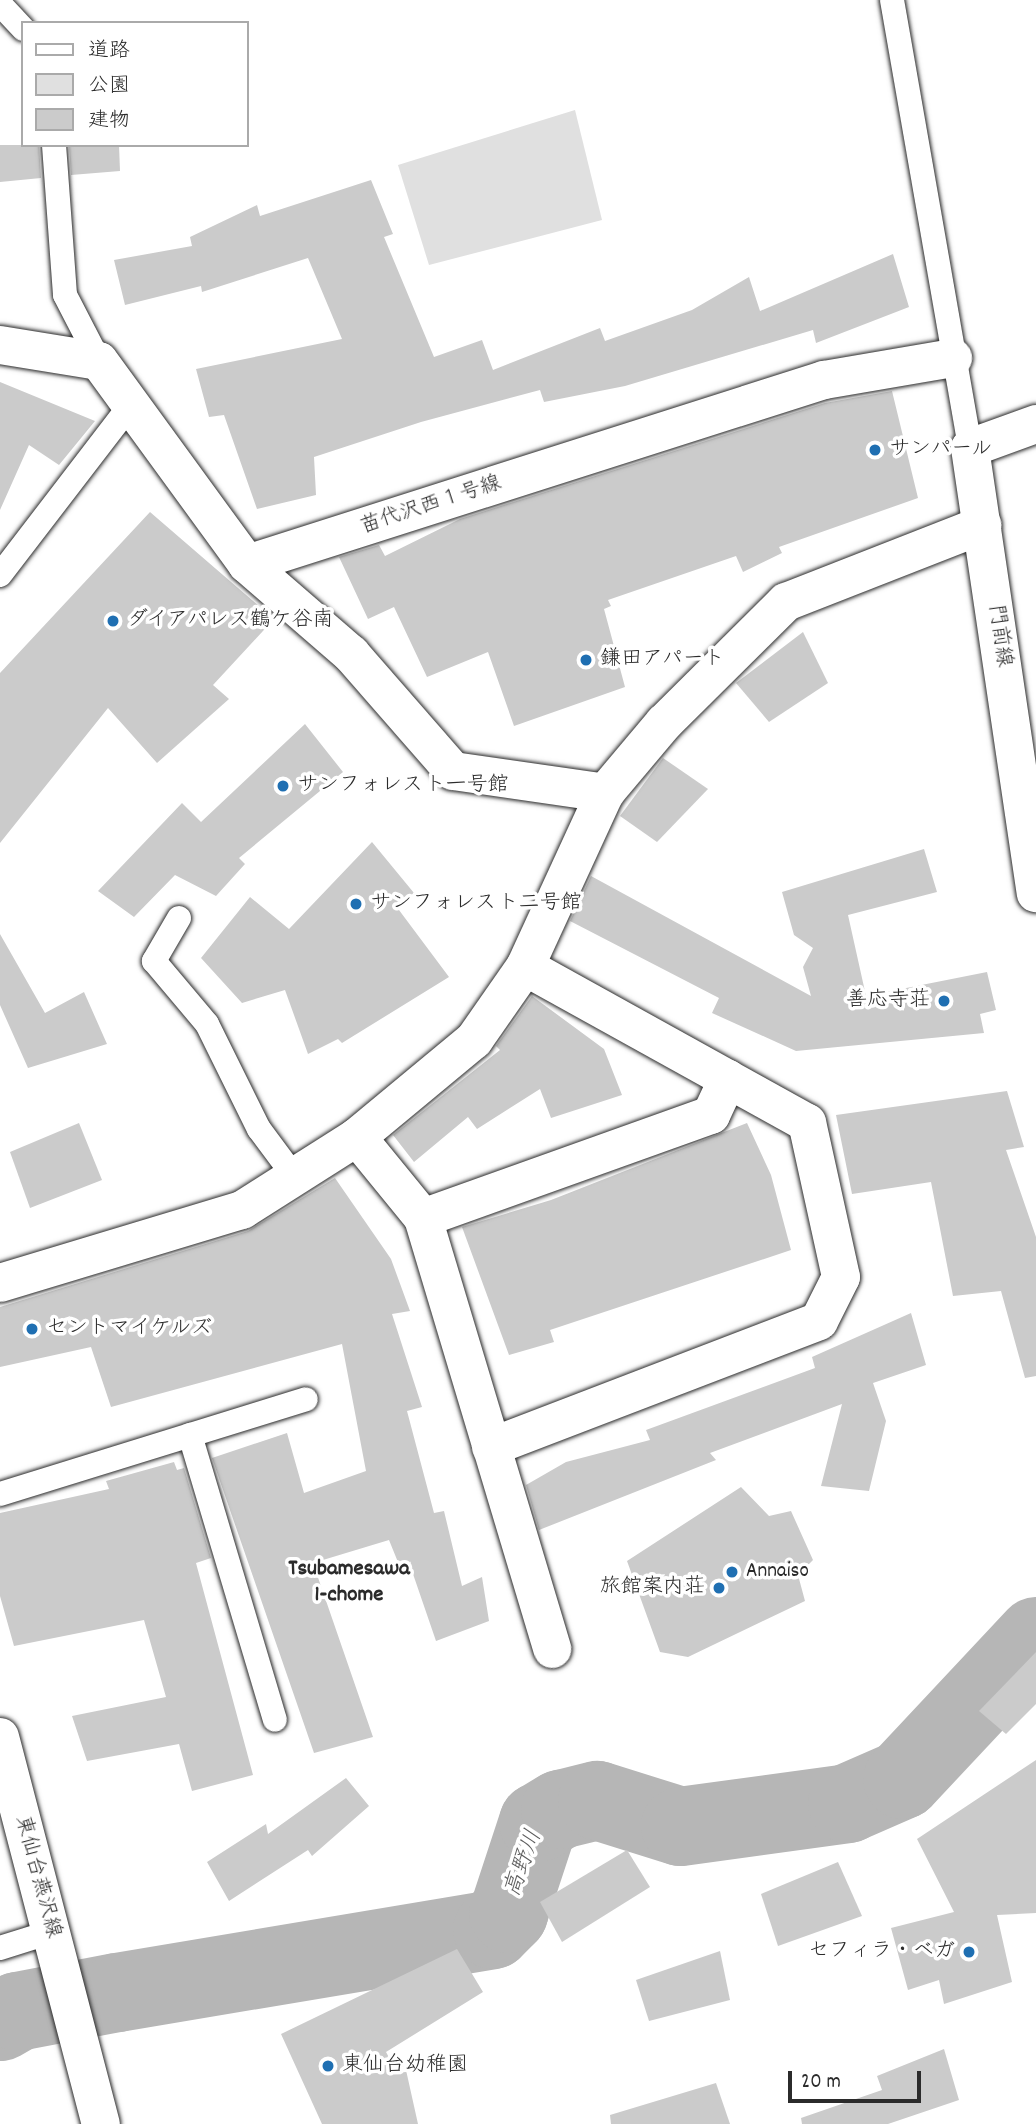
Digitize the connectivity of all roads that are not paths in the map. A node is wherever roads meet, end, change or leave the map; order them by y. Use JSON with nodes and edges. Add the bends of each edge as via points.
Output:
{"nodes":[{"id":1,"x":892,"y":0,"type":"edge"},
{"id":2,"x":0,"y":4,"type":"edge"},
{"id":3,"x":21,"y":27,"type":"edge"},
{"id":4,"x":54,"y":147,"type":"edge"},
{"id":5,"x":0,"y":345,"type":"edge"},
{"id":6,"x":953,"y":358,"type":"junction"},
{"id":7,"x":99,"y":361,"type":"junction"},
{"id":8,"x":132,"y":403,"type":"junction"},
{"id":9,"x":1036,"y":424,"type":"edge"},
{"id":10,"x":970,"y":448,"type":"junction"},
{"id":11,"x":982,"y":525,"type":"junction"},
{"id":12,"x":247,"y":564,"type":"junction"},
{"id":13,"x":0,"y":575,"type":"edge"},
{"id":14,"x":1028,"y":775,"type":"edge"},
{"id":15,"x":605,"y":793,"type":"junction"},
{"id":16,"x":1036,"y":893,"type":"edge"},
{"id":17,"x":179,"y":918,"type":"dead end"},
{"id":18,"x":525,"y":967,"type":"junction"},
{"id":19,"x":728,"y":1079,"type":"junction"},
{"id":20,"x":357,"y":1137,"type":"junction"},
{"id":21,"x":294,"y":1176,"type":"junction"},
{"id":22,"x":423,"y":1218,"type":"junction"},
{"id":23,"x":0,"y":1283,"type":"edge"},
{"id":24,"x":306,"y":1399,"type":"dead end"},
{"id":25,"x":190,"y":1435,"type":"junction"},
{"id":26,"x":491,"y":1447,"type":"junction"},
{"id":27,"x":0,"y":1494,"type":"edge"},
{"id":28,"x":552,"y":1649,"type":"dead end"},
{"id":29,"x":275,"y":1720,"type":"dead end"},
{"id":30,"x":0,"y":1737,"type":"edge"},
{"id":31,"x":10,"y":1819,"type":"edge"},
{"id":32,"x":51,"y":1933,"type":"junction"},
{"id":33,"x":0,"y":1948,"type":"edge"},
{"id":34,"x":101,"y":2124,"type":"edge"}],
"edges":[{"from":1,"to":6,"type":"lane"},
{"from":2,"to":3,"type":"lane"},
{"from":4,"to":7,"type":"lane","via":[[65,295]]},
{"from":5,"to":7,"type":"street"},
{"from":6,"to":10,"type":"lane"},
{"from":6,"to":12,"type":"street","name":"苗代沢西１号線","via":[[824,380]]},
{"from":7,"to":8,"type":"street"},
{"from":8,"to":12,"type":"street"},
{"from":8,"to":13,"type":"lane"},
{"from":9,"to":10,"type":"street"},
{"from":10,"to":11,"type":"street","name":"門前線"},
{"from":11,"to":14,"type":"street","name":"門前線"},
{"from":11,"to":15,"type":"street","via":[[786,602],[664,723]]},
{"from":12,"to":15,"type":"street","via":[[351,654],[453,771]]},
{"from":14,"to":16,"type":"street","name":"門前線"},
{"from":15,"to":18,"type":"street"},
{"from":17,"to":21,"type":"lane","via":[[154,961],[207,1024],[259,1129]]},
{"from":18,"to":19,"type":"street"},
{"from":18,"to":20,"type":"street","via":[[474,1040]]},
{"from":19,"to":22,"type":"street","via":[[711,1115]]},
{"from":19,"to":26,"type":"street","via":[[807,1123],[841,1278],[819,1321]]},
{"from":20,"to":21,"type":"street"},
{"from":20,"to":22,"type":"street"},
{"from":21,"to":23,"type":"street","via":[[242,1210]]},
{"from":22,"to":26,"type":"street"},
{"from":24,"to":25,"type":"lane"},
{"from":25,"to":27,"type":"lane"},
{"from":25,"to":29,"type":"lane"},
{"from":26,"to":28,"type":"street"},
{"from":30,"to":31,"type":"street","name":"東仙台燕沢線"},
{"from":31,"to":32,"type":"street","name":"東仙台燕沢線"},
{"from":32,"to":33,"type":"lane"},
{"from":32,"to":34,"type":"street","name":"東仙台燕沢線"}]}
